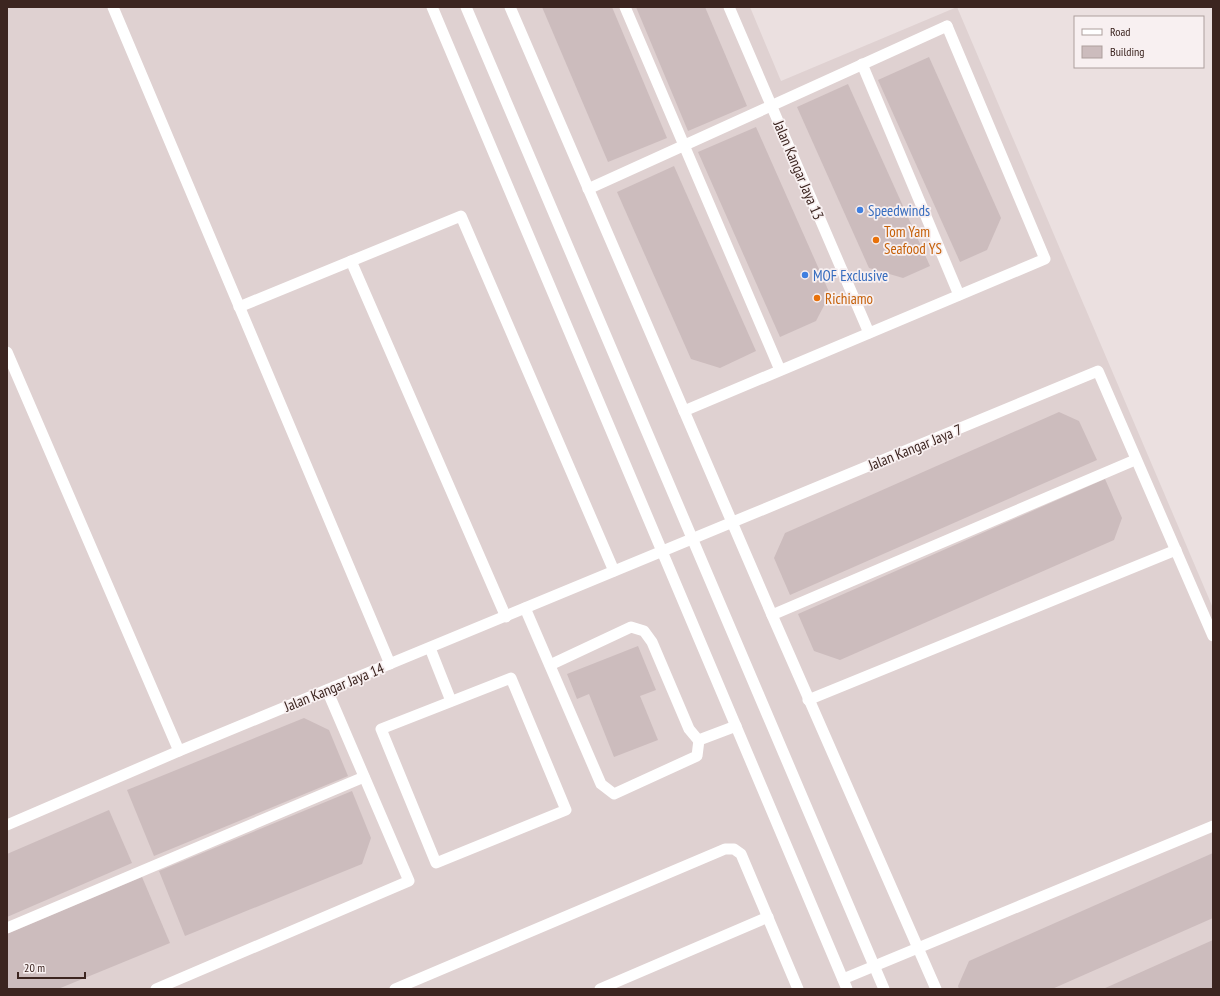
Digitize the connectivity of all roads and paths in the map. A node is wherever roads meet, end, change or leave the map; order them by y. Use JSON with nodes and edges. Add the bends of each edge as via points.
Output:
{"nodes":[{"id":1,"x":113,"y":7,"type":"edge"},
{"id":2,"x":432,"y":7,"type":"edge"},
{"id":3,"x":466,"y":7,"type":"edge"},
{"id":4,"x":510,"y":7,"type":"edge"},
{"id":5,"x":624,"y":7,"type":"edge"},
{"id":6,"x":729,"y":7,"type":"edge"},
{"id":7,"x":862,"y":64,"type":"junction"},
{"id":8,"x":771,"y":106,"type":"junction"},
{"id":9,"x":684,"y":146,"type":"junction"},
{"id":10,"x":588,"y":189,"type":"junction"},
{"id":11,"x":351,"y":261,"type":"junction"},
{"id":12,"x":958,"y":295,"type":"junction"},
{"id":13,"x":239,"y":306,"type":"junction"},
{"id":14,"x":869,"y":333,"type":"junction"},
{"id":15,"x":7,"y":352,"type":"edge"},
{"id":16,"x":780,"y":370,"type":"junction"},
{"id":17,"x":684,"y":411,"type":"junction"},
{"id":18,"x":1135,"y":460,"type":"junction"},
{"id":19,"x":732,"y":522,"type":"junction"},
{"id":20,"x":692,"y":539,"type":"junction"},
{"id":21,"x":1176,"y":550,"type":"junction"},
{"id":22,"x":662,"y":552,"type":"junction"},
{"id":23,"x":614,"y":571,"type":"junction"},
{"id":24,"x":525,"y":608,"type":"junction"},
{"id":25,"x":772,"y":615,"type":"junction"},
{"id":26,"x":506,"y":616,"type":"junction"},
{"id":27,"x":1213,"y":636,"type":"edge"},
{"id":28,"x":430,"y":648,"type":"junction"},
{"id":29,"x":390,"y":664,"type":"junction"},
{"id":30,"x":550,"y":665,"type":"junction"},
{"id":31,"x":327,"y":690,"type":"junction"},
{"id":32,"x":808,"y":700,"type":"junction"},
{"id":33,"x":451,"y":701,"type":"junction"},
{"id":34,"x":736,"y":726,"type":"junction"},
{"id":35,"x":699,"y":741,"type":"junction"},
{"id":36,"x":179,"y":751,"type":"junction"},
{"id":37,"x":364,"y":777,"type":"junction"},
{"id":38,"x":7,"y":825,"type":"edge"},
{"id":39,"x":1213,"y":826,"type":"edge"},
{"id":40,"x":768,"y":917,"type":"junction"},
{"id":41,"x":7,"y":928,"type":"edge"},
{"id":42,"x":917,"y":948,"type":"junction"},
{"id":43,"x":874,"y":966,"type":"junction"},
{"id":44,"x":845,"y":984,"type":"edge"},
{"id":45,"x":156,"y":989,"type":"edge"},
{"id":46,"x":395,"y":989,"type":"edge"},
{"id":47,"x":600,"y":989,"type":"edge"},
{"id":48,"x":798,"y":989,"type":"edge"},
{"id":49,"x":884,"y":989,"type":"edge"},
{"id":50,"x":936,"y":989,"type":"edge"}],
"edges":[{"from":1,"to":13,"type":"street"},
{"from":2,"to":22,"type":"street"},
{"from":3,"to":20,"type":"street"},
{"from":4,"to":10,"type":"street"},
{"from":5,"to":9,"type":"street"},
{"from":6,"to":8,"type":"street","name":"Jalan Kangar Jaya 13"},
{"from":7,"to":8,"type":"street"},
{"from":7,"to":12,"type":"street"},
{"from":7,"to":12,"type":"street","via":[[947,26],[1046,259]]},
{"from":8,"to":9,"type":"street"},
{"from":8,"to":14,"type":"street","name":"Jalan Kangar Jaya 13"},
{"from":9,"to":10,"type":"street"},
{"from":9,"to":16,"type":"street"},
{"from":10,"to":17,"type":"street"},
{"from":11,"to":13,"type":"street"},
{"from":11,"to":23,"type":"street","via":[[461,216]]},
{"from":11,"to":26,"type":"street"},
{"from":12,"to":14,"type":"street"},
{"from":13,"to":29,"type":"street"},
{"from":14,"to":16,"type":"street"},
{"from":15,"to":36,"type":"street"},
{"from":16,"to":17,"type":"street"},
{"from":17,"to":19,"type":"street"},
{"from":18,"to":19,"type":"street","name":"Jalan Kangar Jaya 7","via":[[1098,371]]},
{"from":18,"to":21,"type":"street"},
{"from":18,"to":25,"type":"street"},
{"from":19,"to":20,"type":"street","name":"Jalan Kangar Jaya 7"},
{"from":19,"to":25,"type":"street"},
{"from":20,"to":22,"type":"street","name":"Jalan Kangar Jaya 14"},
{"from":20,"to":43,"type":"street"},
{"from":21,"to":27,"type":"street"},
{"from":21,"to":32,"type":"street"},
{"from":22,"to":23,"type":"street","name":"Jalan Kangar Jaya 14"},
{"from":22,"to":34,"type":"street"},
{"from":23,"to":24,"type":"street","name":"Jalan Kangar Jaya 14"},
{"from":24,"to":26,"type":"street","name":"Jalan Kangar Jaya 14"},
{"from":24,"to":30,"type":"street"},
{"from":25,"to":32,"type":"street"},
{"from":26,"to":28,"type":"street","name":"Jalan Kangar Jaya 14"},
{"from":28,"to":29,"type":"street","name":"Jalan Kangar Jaya 14"},
{"from":28,"to":33,"type":"street"},
{"from":29,"to":31,"type":"street","name":"Jalan Kangar Jaya 14"},
{"from":30,"to":35,"type":"street","via":[[631,627],[644,631],[652,642],[688,729]]},
{"from":30,"to":35,"type":"street","via":[[601,784],[614,794],[697,756]]},
{"from":31,"to":36,"type":"street","name":"Jalan Kangar Jaya 14"},
{"from":31,"to":37,"type":"street"},
{"from":32,"to":42,"type":"street"},
{"from":33,"to":33,"type":"street","via":[[511,678],[566,810],[436,863],[381,729]]},
{"from":34,"to":35,"type":"street"},
{"from":34,"to":44,"type":"street"},
{"from":36,"to":38,"type":"street","name":"Jalan Kangar Jaya 14"},
{"from":37,"to":41,"type":"street"},
{"from":37,"to":45,"type":"street","via":[[409,881]]},
{"from":39,"to":42,"type":"street"},
{"from":40,"to":46,"type":"street","via":[[741,854],[734,849],[725,849]]},
{"from":40,"to":47,"type":"street"},
{"from":40,"to":48,"type":"street"},
{"from":42,"to":43,"type":"street"},
{"from":42,"to":50,"type":"street"},
{"from":43,"to":44,"type":"street"},
{"from":43,"to":49,"type":"street"}]}
